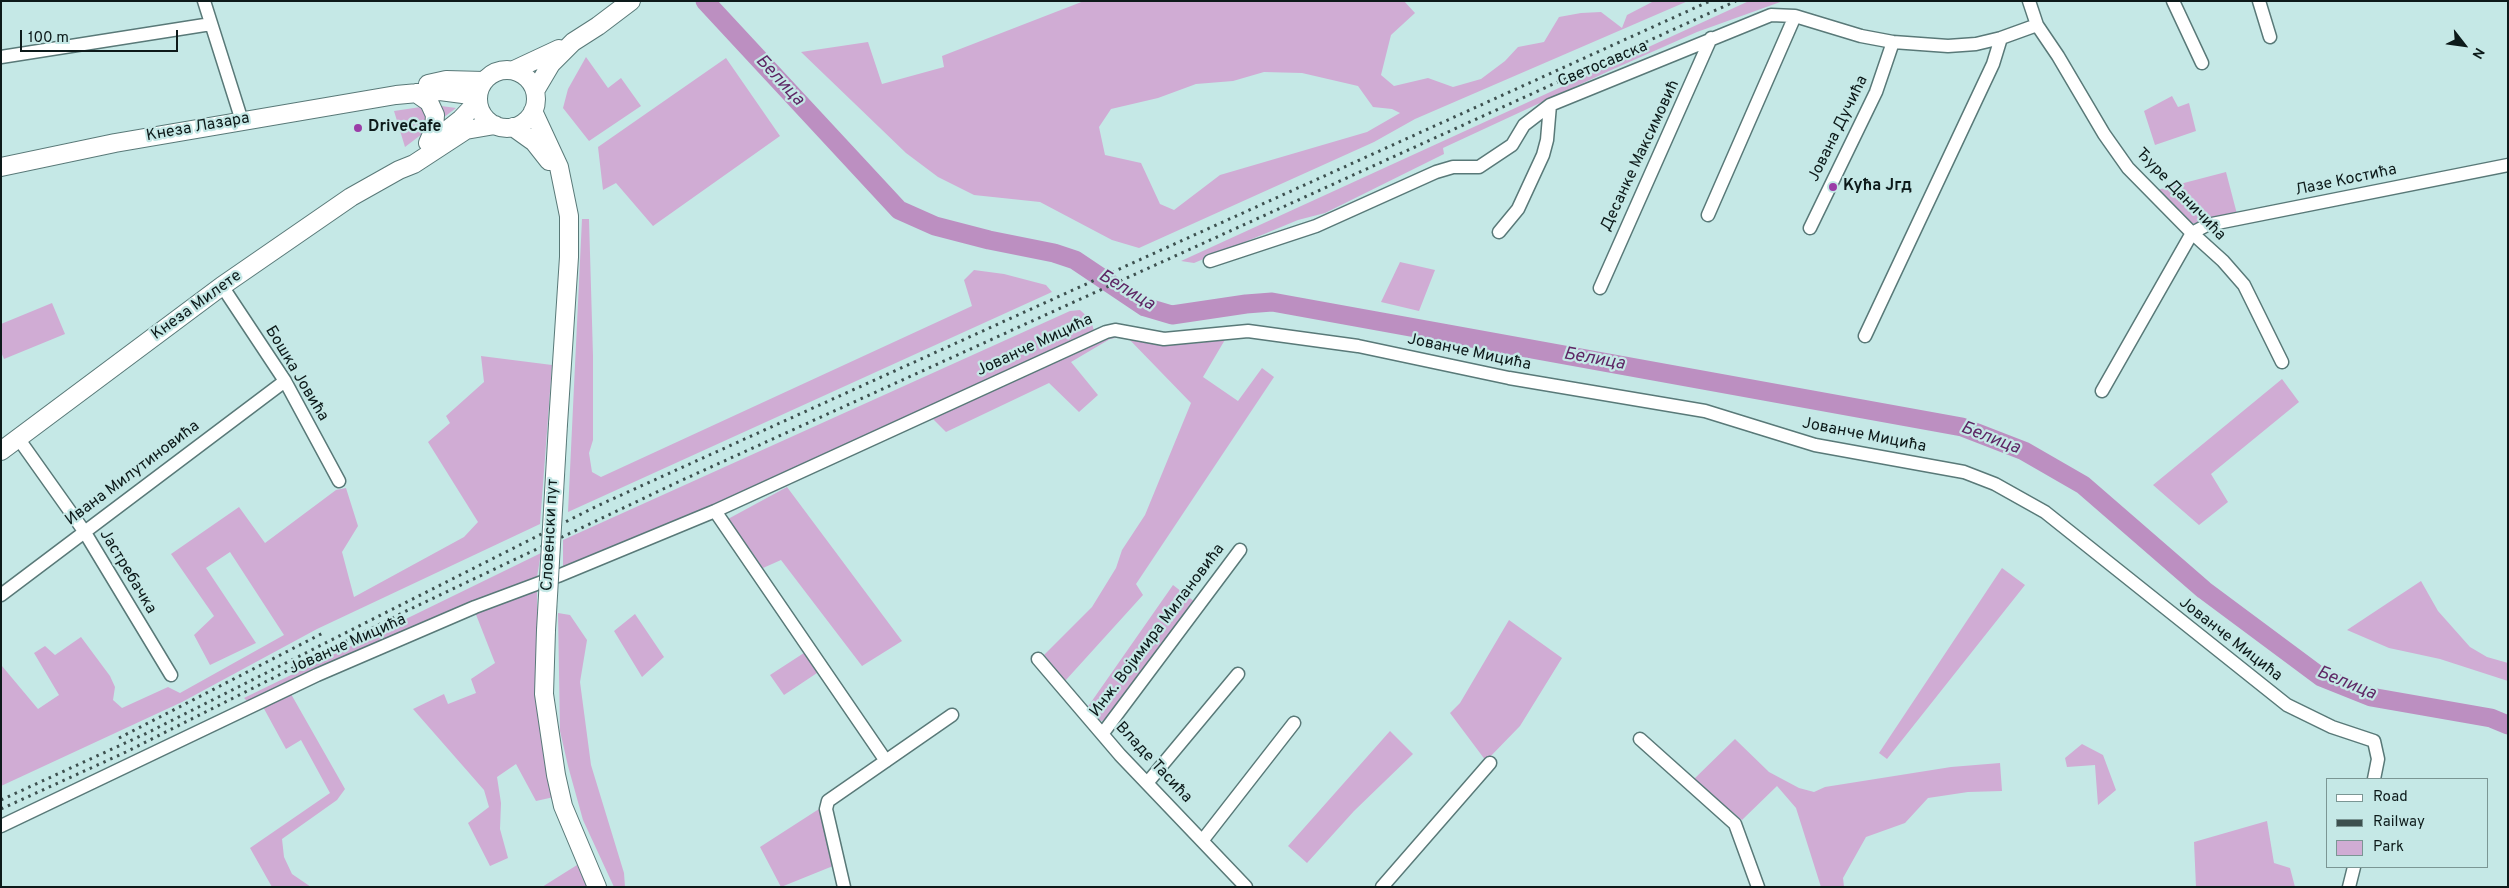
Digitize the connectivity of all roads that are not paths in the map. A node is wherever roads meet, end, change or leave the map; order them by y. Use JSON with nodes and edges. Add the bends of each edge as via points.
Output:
{"nodes":[{"id":1,"x":204,"y":1,"type":"edge"},
{"id":2,"x":631,"y":1,"type":"edge"},
{"id":3,"x":2029,"y":1,"type":"edge"},
{"id":4,"x":2174,"y":1,"type":"edge"},
{"id":5,"x":2259,"y":1,"type":"edge"},
{"id":6,"x":1795,"y":16,"type":"junction"},
{"id":7,"x":210,"y":24,"type":"junction"},
{"id":8,"x":2037,"y":26,"type":"junction"},
{"id":9,"x":2270,"y":37,"type":"dead end"},
{"id":10,"x":1712,"y":38,"type":"junction"},
{"id":11,"x":2001,"y":38,"type":"junction"},
{"id":12,"x":573,"y":42,"type":"junction"},
{"id":13,"x":1893,"y":42,"type":"junction"},
{"id":14,"x":1,"y":57,"type":"edge"},
{"id":15,"x":2202,"y":63,"type":"dead end"},
{"id":16,"x":514,"y":70,"type":"junction"},
{"id":17,"x":535,"y":91,"type":"junction"},
{"id":18,"x":416,"y":93,"type":"junction"},
{"id":19,"x":480,"y":93,"type":"junction"},
{"id":20,"x":396,"y":95,"type":"junction"},
{"id":21,"x":1550,"y":105,"type":"junction"},
{"id":22,"x":533,"y":111,"type":"junction"},
{"id":23,"x":242,"y":121,"type":"junction"},
{"id":24,"x":495,"y":125,"type":"junction"},
{"id":25,"x":513,"y":127,"type":"junction"},
{"id":26,"x":428,"y":143,"type":"junction"},
{"id":27,"x":2508,"y":165,"type":"edge"},
{"id":28,"x":1,"y":167,"type":"edge"},
{"id":29,"x":399,"y":170,"type":"junction"},
{"id":30,"x":560,"y":175,"type":"junction"},
{"id":31,"x":1708,"y":216,"type":"dead end"},
{"id":32,"x":1810,"y":228,"type":"dead end"},
{"id":33,"x":1499,"y":232,"type":"dead end"},
{"id":34,"x":2192,"y":233,"type":"junction"},
{"id":35,"x":1210,"y":261,"type":"dead end"},
{"id":36,"x":222,"y":286,"type":"junction"},
{"id":37,"x":1600,"y":288,"type":"dead end"},
{"id":38,"x":1865,"y":336,"type":"dead end"},
{"id":39,"x":2282,"y":362,"type":"dead end"},
{"id":40,"x":285,"y":381,"type":"junction"},
{"id":41,"x":2102,"y":391,"type":"dead end"},
{"id":42,"x":18,"y":438,"type":"junction"},
{"id":43,"x":1,"y":450,"type":"edge"},
{"id":44,"x":339,"y":481,"type":"dead end"},
{"id":45,"x":715,"y":511,"type":"junction"},
{"id":46,"x":84,"y":531,"type":"junction"},
{"id":47,"x":1240,"y":550,"type":"dead end"},
{"id":48,"x":1,"y":595,"type":"edge"},
{"id":49,"x":1038,"y":659,"type":"dead end"},
{"id":50,"x":1238,"y":674,"type":"dead end"},
{"id":51,"x":171,"y":675,"type":"dead end"},
{"id":52,"x":952,"y":715,"type":"dead end"},
{"id":53,"x":1294,"y":723,"type":"dead end"},
{"id":54,"x":1103,"y":733,"type":"junction"},
{"id":55,"x":1640,"y":739,"type":"dead end"},
{"id":56,"x":886,"y":761,"type":"junction"},
{"id":57,"x":1490,"y":763,"type":"dead end"},
{"id":58,"x":2374,"y":778,"type":"edge"},
{"id":59,"x":1148,"y":782,"type":"junction"},
{"id":60,"x":1,"y":826,"type":"edge"},
{"id":61,"x":1202,"y":840,"type":"junction"},
{"id":62,"x":2354,"y":868,"type":"edge"},
{"id":63,"x":597,"y":887,"type":"edge"},
{"id":64,"x":844,"y":887,"type":"edge"},
{"id":65,"x":1246,"y":887,"type":"edge"},
{"id":66,"x":1382,"y":887,"type":"edge"},
{"id":67,"x":1758,"y":887,"type":"edge"},
{"id":68,"x":2349,"y":887,"type":"edge"}],
"edges":[{"from":1,"to":7,"type":"street"},
{"from":2,"to":12,"type":"street"},
{"from":3,"to":8,"type":"street","name":"Ђуре Даничића"},
{"from":4,"to":15,"type":"street"},
{"from":5,"to":9,"type":"street"},
{"from":6,"to":10,"type":"street","name":"Светосавска","via":[[1772,15]]},
{"from":6,"to":13,"type":"street","name":"Светосавска"},
{"from":6,"to":31,"type":"street"},
{"from":7,"to":14,"type":"street"},
{"from":7,"to":23,"type":"street"},
{"from":8,"to":11,"type":"street","name":"Светосавска"},
{"from":8,"to":34,"type":"street","name":"Ђуре Даничића","via":[[2128,168]]},
{"from":10,"to":21,"type":"street","name":"Светосавска"},
{"from":10,"to":37,"type":"street","name":"Десанке Максимовић"},
{"from":11,"to":13,"type":"street","name":"Светосавска","via":[[1948,46]]},
{"from":11,"to":38,"type":"street","via":[[1993,64]]},
{"from":12,"to":16,"type":"street"},
{"from":12,"to":17,"type":"street","via":[[551,64]]},
{"from":13,"to":32,"type":"street","name":"Јована Дучића","via":[[1876,92]]},
{"from":16,"to":17,"type":"street","via":[[529,79]]},
{"from":16,"to":19,"type":"street","via":[[498,71]]},
{"from":17,"to":22,"type":"street"},
{"from":18,"to":19,"type":"street","name":"Кнеза Лазара"},
{"from":18,"to":20,"type":"street","name":"Кнеза Лазара"},
{"from":18,"to":26,"type":"street","via":[[429,102],[435,115]]},
{"from":19,"to":20,"type":"street","name":"Кнеза Лазара","via":[[446,80]]},
{"from":19,"to":24,"type":"street","via":[[484,117]]},
{"from":19,"to":26,"type":"street","name":"Кнеза Милете","via":[[461,119]]},
{"from":20,"to":23,"type":"street","name":"Кнеза Лазара"},
{"from":21,"to":33,"type":"street","via":[[1543,155],[1518,209]]},
{"from":21,"to":35,"type":"street","name":"Светосавска","via":[[1524,125],[1512,145],[1478,166],[1436,172],[1316,226]]},
{"from":22,"to":25,"type":"street","via":[[525,121]]},
{"from":22,"to":30,"type":"street","name":"Словенски пут","via":[[554,153]]},
{"from":23,"to":28,"type":"street","name":"Кнеза Лазара"},
{"from":24,"to":25,"type":"street"},
{"from":24,"to":29,"type":"street","name":"Кнеза Милете","via":[[466,130],[414,164]]},
{"from":25,"to":30,"type":"street","via":[[534,142]]},
{"from":26,"to":29,"type":"street","name":"Кнеза Милете","via":[[406,160]]},
{"from":27,"to":34,"type":"street","name":"Лазе Костића","via":[[2207,225]]},
{"from":29,"to":36,"type":"street","name":"Кнеза Милете","via":[[364,189]]},
{"from":30,"to":63,"type":"street","name":"Словенски пут","bridge":true,"via":[[570,235],[544,694],[564,806]]},
{"from":34,"to":39,"type":"street","name":"Ђуре Даничића","via":[[2244,285]]},
{"from":34,"to":41,"type":"street"},
{"from":36,"to":40,"type":"street","name":"Бошка Јовића"},
{"from":36,"to":42,"type":"street","name":"Кнеза Милете"},
{"from":40,"to":44,"type":"street","name":"Бошка Јовића"},
{"from":40,"to":46,"type":"street","name":"Ивана Милутиновића"},
{"from":42,"to":43,"type":"street","name":"Кнеза Милете"},
{"from":42,"to":46,"type":"street","name":"Јастребачка"},
{"from":45,"to":56,"type":"street"},
{"from":45,"to":58,"type":"street","name":"Јованче Мицића","via":[[1106,332],[1115,330],[1164,339],[1248,331],[1358,346],[1509,378],[1705,412],[1815,445],[1964,472],[1995,484],[2045,512],[2287,705],[2332,727],[2374,741],[2378,759]]},
{"from":45,"to":60,"type":"street","name":"Јованче Мицића","via":[[317,674]]},
{"from":46,"to":48,"type":"street","name":"Ивана Милутиновића"},
{"from":46,"to":51,"type":"street","name":"Јастребачка"},
{"from":47,"to":54,"type":"street","name":"Инж. Војимира Милановића"},
{"from":49,"to":54,"type":"street","name":"Владе Тасића"},
{"from":50,"to":59,"type":"street"},
{"from":52,"to":56,"type":"street"},
{"from":53,"to":61,"type":"street"},
{"from":54,"to":59,"type":"street","name":"Владе Тасића"},
{"from":55,"to":67,"type":"street","via":[[1735,824]]},
{"from":56,"to":64,"type":"street","via":[[828,801],[826,809]]},
{"from":57,"to":66,"type":"street"},
{"from":59,"to":61,"type":"street","name":"Владе Тасића"},
{"from":61,"to":65,"type":"street","name":"Владе Тасића"},
{"from":62,"to":68,"type":"street"}]}
